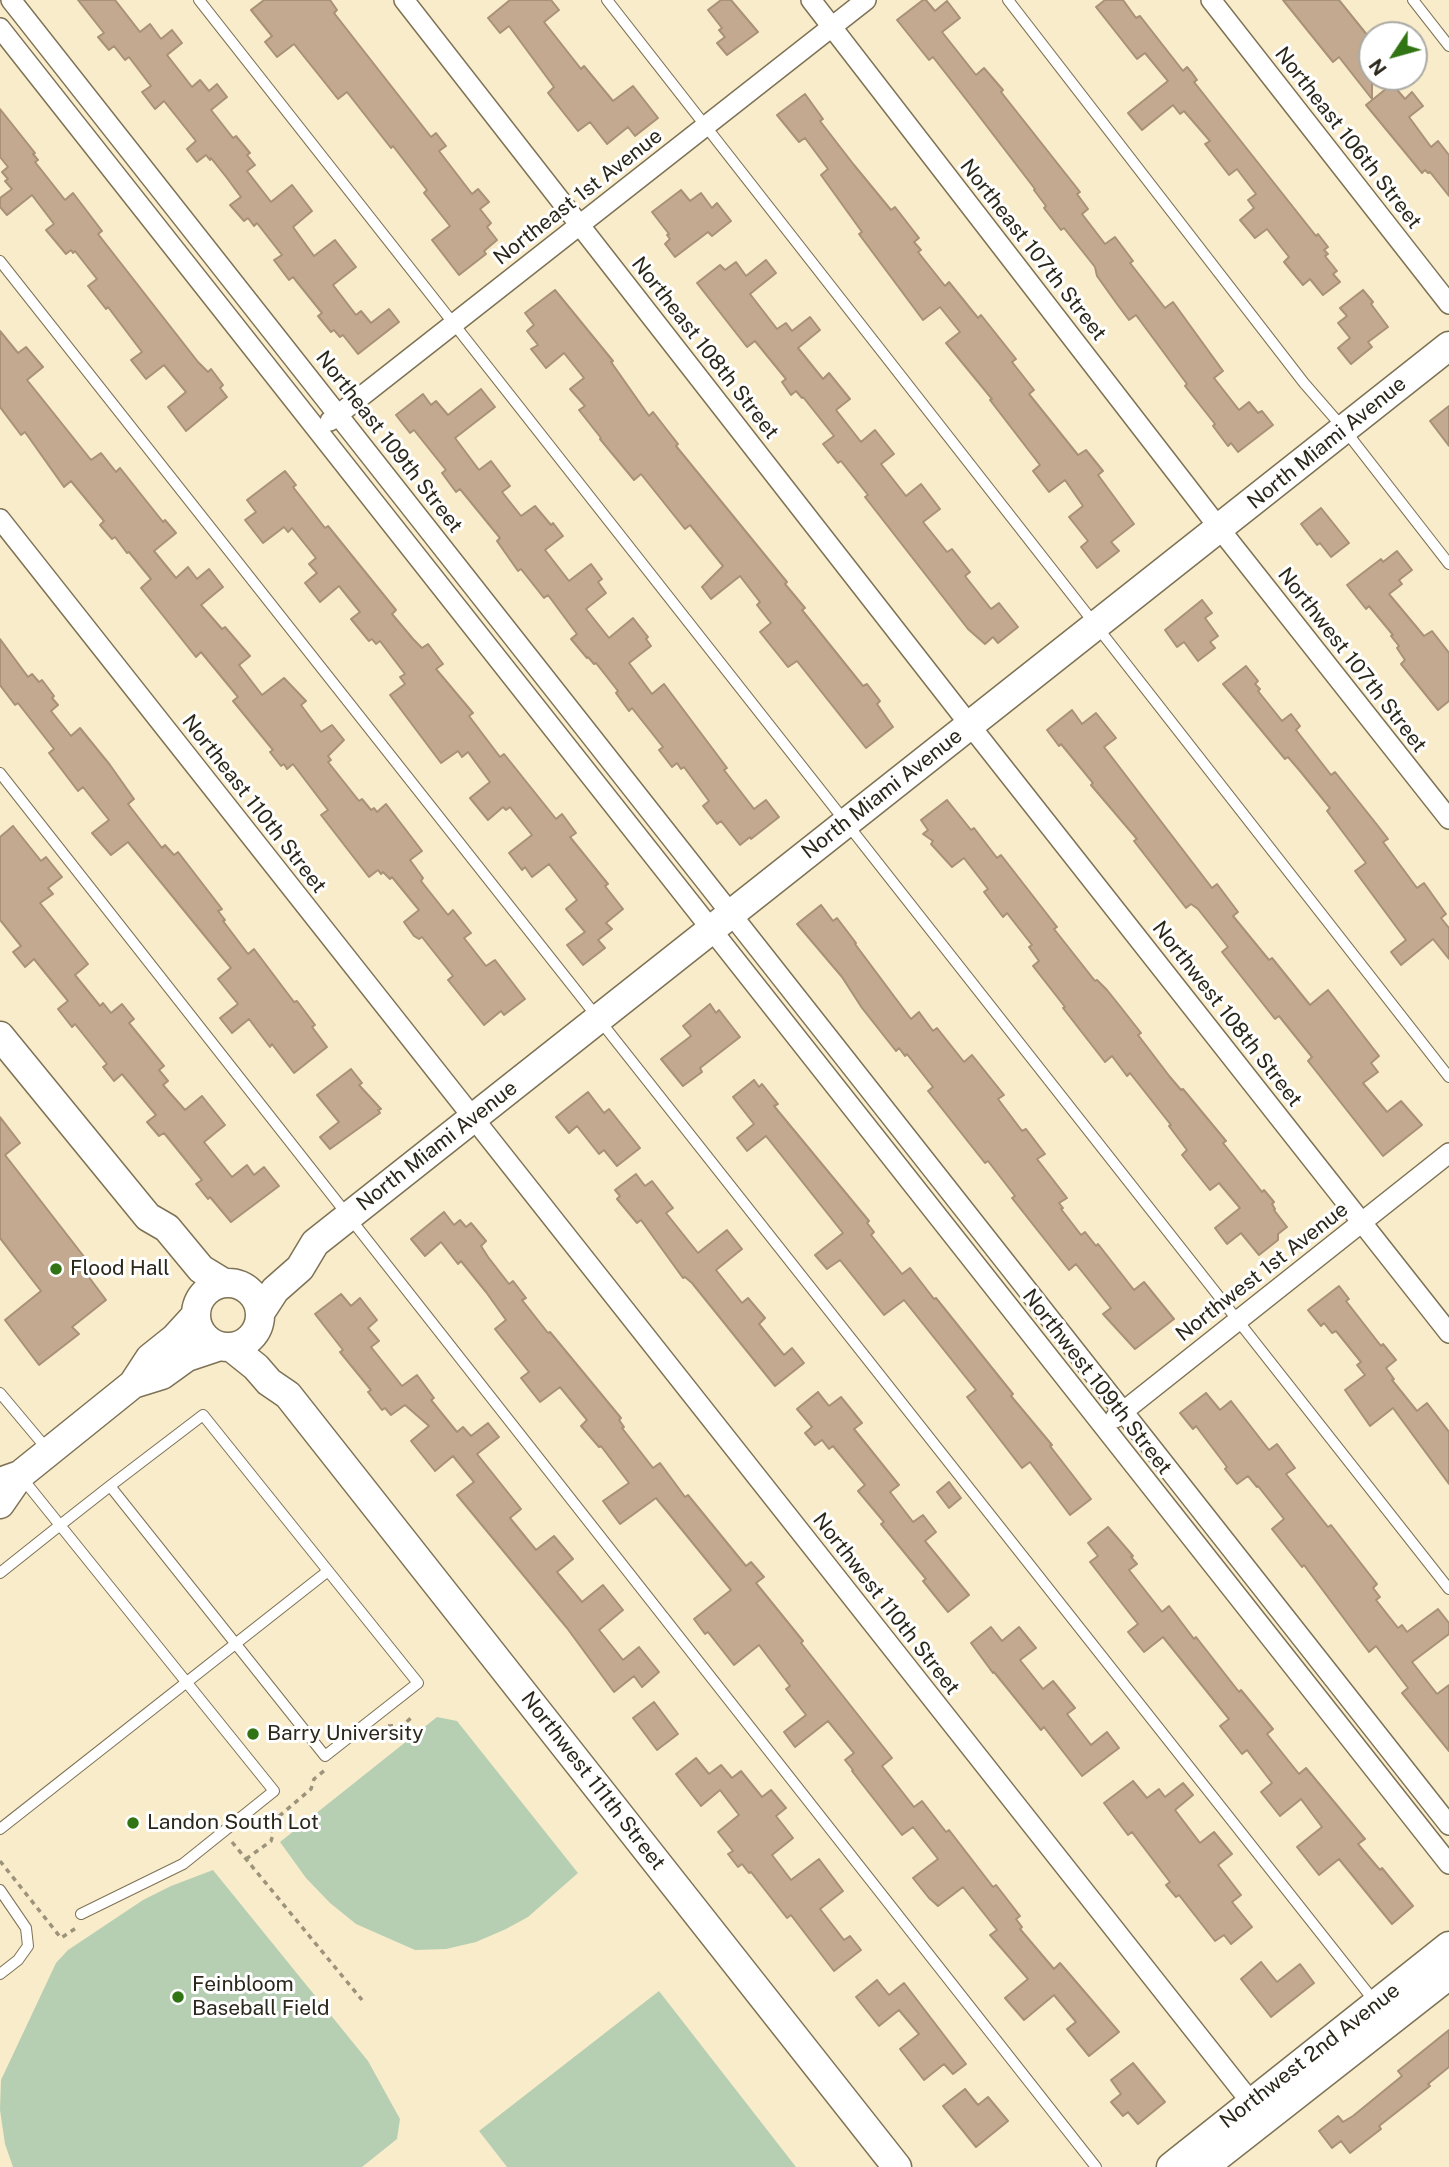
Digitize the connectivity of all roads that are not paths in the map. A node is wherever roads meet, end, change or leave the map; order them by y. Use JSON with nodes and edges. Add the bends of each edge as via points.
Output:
{"nodes":[{"id":1,"x":11,"y":0,"type":"edge"},
{"id":2,"x":199,"y":0,"type":"edge"},
{"id":3,"x":404,"y":0,"type":"edge"},
{"id":4,"x":607,"y":0,"type":"edge"},
{"id":5,"x":811,"y":0,"type":"edge"},
{"id":6,"x":866,"y":0,"type":"edge"},
{"id":7,"x":1008,"y":0,"type":"edge"},
{"id":8,"x":1211,"y":0,"type":"edge"},
{"id":9,"x":1413,"y":0,"type":"edge"},
{"id":10,"x":832,"y":27,"type":"junction"},
{"id":11,"x":0,"y":28,"type":"edge"},
{"id":12,"x":1449,"y":46,"type":"edge"},
{"id":13,"x":106,"y":120,"type":"junction"},
{"id":14,"x":706,"y":125,"type":"junction"},
{"id":15,"x":87,"y":137,"type":"junction"},
{"id":16,"x":580,"y":224,"type":"junction"},
{"id":17,"x":0,"y":261,"type":"edge"},
{"id":18,"x":217,"y":261,"type":"junction"},
{"id":19,"x":197,"y":277,"type":"junction"},
{"id":20,"x":1449,"y":304,"type":"edge"},
{"id":21,"x":454,"y":324,"type":"junction"},
{"id":22,"x":1449,"y":346,"type":"edge"},
{"id":23,"x":338,"y":414,"type":"junction"},
{"id":24,"x":1344,"y":429,"type":"junction"},
{"id":25,"x":318,"y":430,"type":"junction"},
{"id":26,"x":0,"y":519,"type":"edge"},
{"id":27,"x":1220,"y":528,"type":"junction"},
{"id":28,"x":1449,"y":564,"type":"edge"},
{"id":29,"x":474,"y":585,"type":"junction"},
{"id":30,"x":453,"y":601,"type":"junction"},
{"id":31,"x":1095,"y":626,"type":"junction"},
{"id":32,"x":574,"y":713,"type":"junction"},
{"id":33,"x":970,"y":724,"type":"junction"},
{"id":34,"x":553,"y":728,"type":"junction"},
{"id":35,"x":0,"y":773,"type":"edge"},
{"id":36,"x":1449,"y":819,"type":"edge"},
{"id":37,"x":847,"y":822,"type":"junction"},
{"id":38,"x":721,"y":921,"type":"junction"},
{"id":39,"x":598,"y":1019,"type":"junction"},
{"id":40,"x":0,"y":1035,"type":"edge"},
{"id":41,"x":861,"y":1077,"type":"junction"},
{"id":42,"x":1449,"y":1077,"type":"edge"},
{"id":43,"x":841,"y":1094,"type":"junction"},
{"id":44,"x":472,"y":1117,"type":"junction"},
{"id":45,"x":1449,"y":1153,"type":"edge"},
{"id":46,"x":350,"y":1216,"type":"junction"},
{"id":47,"x":148,"y":1217,"type":"junction"},
{"id":48,"x":1362,"y":1222,"type":"junction"},
{"id":49,"x":989,"y":1241,"type":"junction"},
{"id":50,"x":315,"y":1243,"type":"junction"},
{"id":51,"x":969,"y":1257,"type":"junction"},
{"id":52,"x":230,"y":1284,"type":"junction"},
{"id":53,"x":197,"y":1309,"type":"junction"},
{"id":54,"x":260,"y":1317,"type":"junction"},
{"id":55,"x":1237,"y":1321,"type":"junction"},
{"id":56,"x":1449,"y":1333,"type":"edge"},
{"id":57,"x":225,"y":1347,"type":"junction"},
{"id":58,"x":134,"y":1384,"type":"junction"},
{"id":59,"x":0,"y":1393,"type":"edge"},
{"id":60,"x":288,"y":1395,"type":"junction"},
{"id":61,"x":1123,"y":1412,"type":"junction"},
{"id":62,"x":1104,"y":1427,"type":"junction"},
{"id":63,"x":49,"y":1452,"type":"junction"},
{"id":64,"x":10,"y":1478,"type":"edge"},
{"id":65,"x":110,"y":1486,"type":"junction"},
{"id":66,"x":0,"y":1504,"type":"edge"},
{"id":67,"x":59,"y":1526,"type":"junction"},
{"id":68,"x":328,"y":1571,"type":"junction"},
{"id":69,"x":0,"y":1573,"type":"edge"},
{"id":70,"x":1256,"y":1581,"type":"junction"},
{"id":71,"x":1449,"y":1589,"type":"edge"},
{"id":72,"x":1237,"y":1596,"type":"junction"},
{"id":73,"x":235,"y":1643,"type":"junction"},
{"id":74,"x":186,"y":1682,"type":"junction"},
{"id":75,"x":1373,"y":1728,"type":"junction"},
{"id":76,"x":1354,"y":1744,"type":"junction"},
{"id":77,"x":1449,"y":1825,"type":"edge"},
{"id":78,"x":0,"y":1829,"type":"edge"},
{"id":79,"x":1449,"y":1864,"type":"edge"},
{"id":80,"x":0,"y":1890,"type":"edge"},
{"id":81,"x":82,"y":1918,"type":"road end"},
{"id":82,"x":1449,"y":1946,"type":"edge"},
{"id":83,"x":0,"y":1974,"type":"edge"},
{"id":84,"x":1449,"y":1975,"type":"edge"},
{"id":85,"x":1383,"y":2012,"type":"junction"},
{"id":86,"x":1258,"y":2111,"type":"junction"},
{"id":87,"x":897,"y":2167,"type":"edge"},
{"id":88,"x":1096,"y":2167,"type":"edge"},
{"id":89,"x":1171,"y":2167,"type":"edge"},
{"id":90,"x":1204,"y":2167,"type":"edge"}],
"edges":[{"from":1,"to":13,"type":"street","name":"Northeast 109th Street"},
{"from":2,"to":21,"type":"lane"},
{"from":3,"to":16,"type":"street","name":"Northeast 108th Street"},
{"from":4,"to":14,"type":"lane"},
{"from":5,"to":10,"type":"street","name":"Northeast 107th Street"},
{"from":6,"to":10,"type":"street","name":"Northeast 1st Avenue"},
{"from":7,"to":24,"type":"lane"},
{"from":8,"to":20,"type":"street","name":"Northeast 106th Street"},
{"from":9,"to":12,"type":"lane"},
{"from":10,"to":14,"type":"street","name":"Northeast 1st Avenue"},
{"from":10,"to":27,"type":"street","name":"Northeast 107th Street"},
{"from":11,"to":15,"type":"street"},
{"from":13,"to":15,"type":"street"},
{"from":13,"to":18,"type":"street","name":"Northeast 109th Street"},
{"from":14,"to":16,"type":"street","name":"Northeast 1st Avenue"},
{"from":14,"to":31,"type":"lane"},
{"from":15,"to":19,"type":"street"},
{"from":16,"to":21,"type":"street","name":"Northeast 1st Avenue"},
{"from":16,"to":33,"type":"street","name":"Northeast 108th Street"},
{"from":17,"to":39,"type":"lane"},
{"from":18,"to":19,"type":"street"},
{"from":18,"to":23,"type":"street","name":"Northeast 109th Street"},
{"from":19,"to":25,"type":"street"},
{"from":21,"to":23,"type":"street","name":"Northeast 1st Avenue"},
{"from":21,"to":37,"type":"lane"},
{"from":22,"to":24,"type":"street","name":"North Miami Avenue"},
{"from":23,"to":25,"type":"street","name":"Northeast 1st Avenue"},
{"from":23,"to":29,"type":"street","name":"Northeast 109th Street"},
{"from":24,"to":27,"type":"street","name":"North Miami Avenue"},
{"from":24,"to":28,"type":"lane"},
{"from":25,"to":30,"type":"street"},
{"from":26,"to":44,"type":"street","name":"Northeast 110th Street"},
{"from":27,"to":31,"type":"street","name":"North Miami Avenue"},
{"from":27,"to":36,"type":"street","name":"Northwest 107th Street"},
{"from":29,"to":30,"type":"street"},
{"from":29,"to":32,"type":"street","name":"Northeast 109th Street"},
{"from":30,"to":34,"type":"street"},
{"from":31,"to":33,"type":"street","name":"North Miami Avenue"},
{"from":31,"to":42,"type":"lane"},
{"from":32,"to":34,"type":"street"},
{"from":32,"to":38,"type":"street","name":"Northeast 109th Street"},
{"from":33,"to":37,"type":"street","name":"North Miami Avenue"},
{"from":33,"to":48,"type":"street","name":"Northwest 108th Street"},
{"from":34,"to":38,"type":"street"},
{"from":35,"to":46,"type":"lane"},
{"from":37,"to":38,"type":"street","name":"North Miami Avenue"},
{"from":37,"to":55,"type":"lane"},
{"from":38,"to":39,"type":"street","name":"North Miami Avenue"},
{"from":38,"to":41,"type":"street","name":"Northwest 109th Street"},
{"from":38,"to":43,"type":"street","name":"Northwest 109th Street"},
{"from":39,"to":44,"type":"street","name":"North Miami Avenue"},
{"from":39,"to":85,"type":"lane"},
{"from":40,"to":47,"type":"street"},
{"from":41,"to":43,"type":"street"},
{"from":41,"to":49,"type":"street","name":"Northwest 109th Street"},
{"from":43,"to":51,"type":"street","name":"Northwest 109th Street"},
{"from":44,"to":46,"type":"street","name":"North Miami Avenue"},
{"from":44,"to":86,"type":"street","name":"Northwest 110th Street"},
{"from":45,"to":48,"type":"street","name":"Northwest 1st Avenue"},
{"from":46,"to":50,"type":"street","name":"North Miami Avenue"},
{"from":46,"to":88,"type":"lane"},
{"from":47,"to":52,"type":"street","via":[[167,1228],[201,1269]]},
{"from":47,"to":53,"type":"street","via":[[155,1238],[188,1281]]},
{"from":48,"to":55,"type":"street","name":"Northwest 1st Avenue"},
{"from":48,"to":56,"type":"street","name":"Northwest 108th Street"},
{"from":49,"to":51,"type":"street"},
{"from":49,"to":61,"type":"street","name":"Northwest 109th Street"},
{"from":50,"to":52,"type":"street","name":"North Miami Avenue","via":[[289,1252],[258,1276]]},
{"from":50,"to":54,"type":"street","name":"North Miami Avenue","via":[[300,1268],[275,1290]]},
{"from":51,"to":62,"type":"street","name":"Northwest 109th Street"},
{"from":52,"to":53,"type":"street","via":[[209,1289]]},
{"from":52,"to":54,"type":"street","via":[[253,1295]]},
{"from":53,"to":57,"type":"street","via":[[197,1324],[205,1338]]},
{"from":53,"to":58,"type":"street","via":[[176,1338],[150,1358]]},
{"from":54,"to":57,"type":"street","via":[[252,1336]]},
{"from":54,"to":60,"type":"street","name":"Northwest 111th Street","via":[[267,1348]]},
{"from":55,"to":61,"type":"street","name":"Northwest 1st Avenue"},
{"from":55,"to":71,"type":"lane"},
{"from":57,"to":58,"type":"street","via":[[187,1357],[162,1375]]},
{"from":57,"to":60,"type":"street","name":"Northwest 111th Street"},
{"from":58,"to":63,"type":"street"},
{"from":59,"to":63,"type":"lane"},
{"from":60,"to":87,"type":"street","name":"Northwest 111th Street"},
{"from":61,"to":62,"type":"street","name":"Northwest 1st Avenue"},
{"from":61,"to":70,"type":"street","name":"Northwest 109th Street"},
{"from":62,"to":72,"type":"street","name":"Northwest 109th Street"},
{"from":63,"to":64,"type":"street"},
{"from":64,"to":66,"type":"street"},
{"from":64,"to":67,"type":"lane"},
{"from":65,"to":67,"type":"lane"},
{"from":65,"to":68,"type":"lane","via":[[203,1415]]},
{"from":65,"to":73,"type":"lane"},
{"from":67,"to":69,"type":"lane"},
{"from":67,"to":74,"type":"lane"},
{"from":68,"to":73,"type":"lane"},
{"from":68,"to":73,"type":"lane","via":[[418,1683],[326,1756]]},
{"from":70,"to":72,"type":"street"},
{"from":70,"to":75,"type":"street","name":"Northwest 109th Street"},
{"from":72,"to":76,"type":"street","name":"Northwest 109th Street"},
{"from":73,"to":74,"type":"lane"},
{"from":74,"to":78,"type":"lane"},
{"from":74,"to":81,"type":"lane","via":[[274,1791],[183,1864]]},
{"from":75,"to":76,"type":"street"},
{"from":75,"to":77,"type":"street","name":"Northwest 109th Street"},
{"from":76,"to":79,"type":"street","name":"Northwest 109th Street"},
{"from":80,"to":83,"type":"lane","via":[[26,1928],[28,1946]]},
{"from":82,"to":85,"type":"street","name":"Northwest 2nd Avenue"},
{"from":84,"to":85,"type":"street","name":"Northwest 2nd Avenue"},
{"from":85,"to":86,"type":"street","name":"Northwest 2nd Avenue"},
{"from":86,"to":89,"type":"street","name":"Northwest 2nd Avenue"},
{"from":86,"to":90,"type":"street","name":"Northwest 2nd Avenue"}]}
